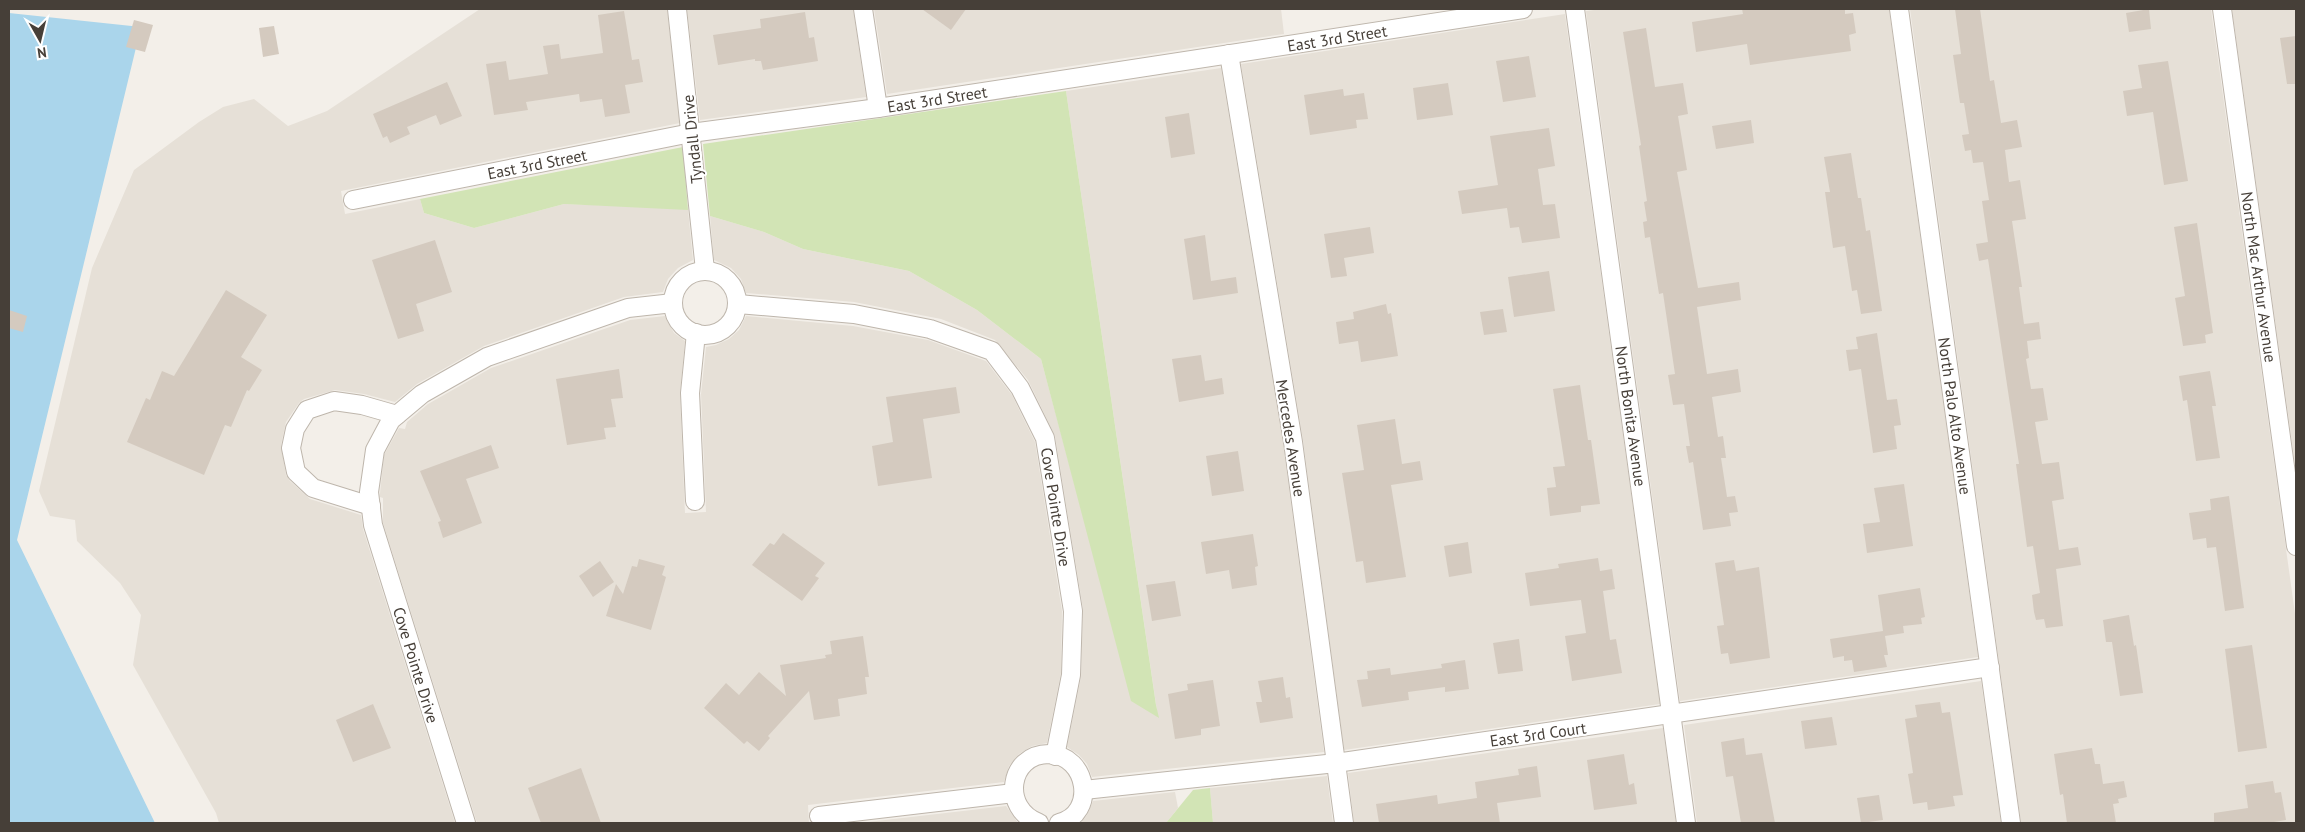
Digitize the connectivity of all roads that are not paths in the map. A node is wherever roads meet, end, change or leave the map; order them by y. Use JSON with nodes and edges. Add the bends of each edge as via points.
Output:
{"nodes":[{"id":1,"x":677,"y":9,"type":"edge"},
{"id":2,"x":863,"y":9,"type":"edge"},
{"id":3,"x":1523,"y":9,"type":"edge"},
{"id":4,"x":1575,"y":9,"type":"edge"},
{"id":5,"x":1900,"y":9,"type":"edge"},
{"id":6,"x":2222,"y":9,"type":"edge"},
{"id":7,"x":1229,"y":54,"type":"junction"},
{"id":8,"x":878,"y":108,"type":"junction"},
{"id":9,"x":691,"y":134,"type":"junction"},
{"id":10,"x":353,"y":200,"type":"dead end"},
{"id":11,"x":705,"y":270,"type":"junction"},
{"id":12,"x":673,"y":303,"type":"junction"},
{"id":13,"x":738,"y":304,"type":"junction"},
{"id":14,"x":696,"y":333,"type":"junction"},
{"id":15,"x":397,"y":415,"type":"junction"},
{"id":16,"x":695,"y":501,"type":"dead end"},
{"id":17,"x":371,"y":506,"type":"junction"},
{"id":18,"x":2296,"y":546,"type":"edge"},
{"id":19,"x":1990,"y":667,"type":"junction"},
{"id":20,"x":1672,"y":714,"type":"junction"},
{"id":21,"x":1055,"y":756,"type":"junction"},
{"id":22,"x":1336,"y":763,"type":"junction"},
{"id":23,"x":1084,"y":790,"type":"junction"},
{"id":24,"x":1014,"y":792,"type":"junction"},
{"id":25,"x":819,"y":816,"type":"dead end"},
{"id":26,"x":466,"y":823,"type":"edge"},
{"id":27,"x":1039,"y":823,"type":"edge"},
{"id":28,"x":1059,"y":823,"type":"edge"},
{"id":29,"x":1344,"y":823,"type":"edge"},
{"id":30,"x":1686,"y":823,"type":"edge"},
{"id":31,"x":2011,"y":823,"type":"edge"}],
"edges":[{"from":1,"to":9,"type":"street","name":"Tyndall Drive"},
{"from":2,"to":8,"type":"street"},
{"from":3,"to":7,"type":"street","name":"East 3rd Street"},
{"from":4,"to":20,"type":"street","name":"North Bonita Avenue"},
{"from":5,"to":19,"type":"street","name":"North Palo Alto Avenue"},
{"from":6,"to":18,"type":"street","name":"North Mac Arthur Avenue"},
{"from":7,"to":8,"type":"street","name":"East 3rd Street"},
{"from":7,"to":22,"type":"street","name":"Mercedes Avenue","via":[[1293,442]]},
{"from":8,"to":9,"type":"street","name":"East 3rd Street"},
{"from":9,"to":10,"type":"street","name":"East 3rd Street"},
{"from":9,"to":11,"type":"street","name":"Tyndall Drive"},
{"from":11,"to":12,"type":"street","via":[[685,277],[678,285]]},
{"from":11,"to":13,"type":"street","via":[[724,276],[734,289]]},
{"from":12,"to":14,"type":"street","via":[[675,316],[682,326]]},
{"from":12,"to":15,"type":"street","name":"Cove Pointe Drive","via":[[628,308],[487,357],[422,394]]},
{"from":13,"to":14,"type":"street","via":[[733,318],[722,330],[712,334]]},
{"from":13,"to":21,"type":"street","name":"Cove Pointe Drive","via":[[854,314],[930,329],[992,351],[1020,388],[1045,438],[1073,611],[1071,675]]},
{"from":14,"to":16,"type":"street","via":[[690,394]]},
{"from":15,"to":17,"type":"street","name":"Cove Pointe Drive","via":[[374,450],[369,492]]},
{"from":15,"to":17,"type":"street","via":[[334,402],[307,410],[294,429],[291,448],[296,472],[313,488]]},
{"from":17,"to":26,"type":"street","name":"Cove Pointe Drive","via":[[373,526]]},
{"from":19,"to":20,"type":"street","name":"East 3rd Court"},
{"from":19,"to":31,"type":"street","name":"North Palo Alto Avenue"},
{"from":20,"to":22,"type":"street","name":"East 3rd Court"},
{"from":20,"to":30,"type":"street","name":"North Bonita Avenue"},
{"from":21,"to":23,"type":"street","via":[[1061,756],[1076,767]]},
{"from":21,"to":24,"type":"street","via":[[1037,756],[1027,762],[1018,771]]},
{"from":22,"to":23,"type":"street","name":"East 3rd Court"},
{"from":22,"to":29,"type":"street","name":"Mercedes Avenue"},
{"from":23,"to":28,"type":"street","via":[[1080,807],[1072,817]]},
{"from":24,"to":25,"type":"street"},
{"from":24,"to":27,"type":"street","via":[[1022,813]]}]}
